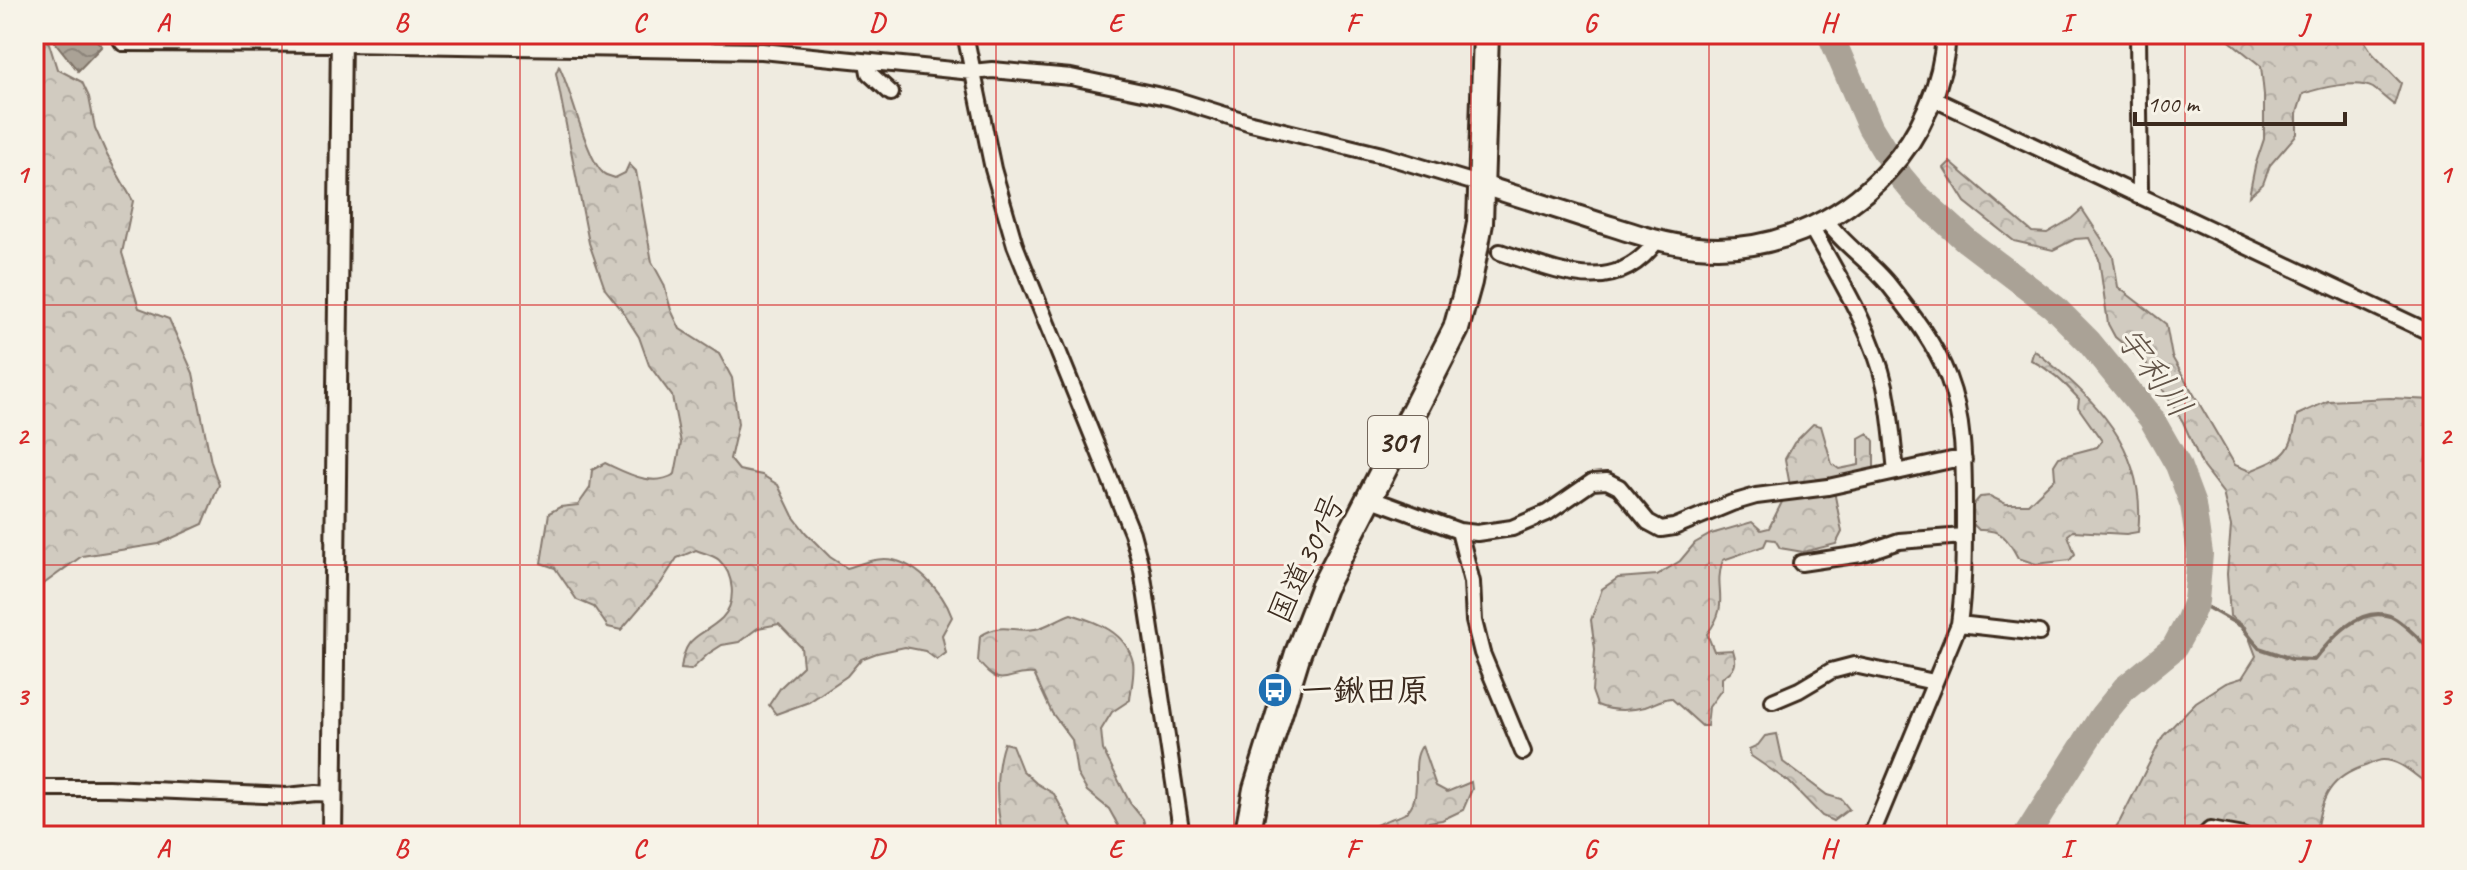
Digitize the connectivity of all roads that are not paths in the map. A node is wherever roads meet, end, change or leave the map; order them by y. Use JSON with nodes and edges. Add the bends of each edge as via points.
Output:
{"nodes":[{"id":1,"x":117,"y":34,"type":"edge"},
{"id":2,"x":965,"y":34,"type":"edge"},
{"id":3,"x":1486,"y":34,"type":"edge"},
{"id":4,"x":1946,"y":34,"type":"edge"},
{"id":5,"x":2138,"y":34,"type":"edge"},
{"id":6,"x":341,"y":39,"type":"edge"},
{"id":7,"x":867,"y":62,"type":"junction"},
{"id":8,"x":972,"y":72,"type":"junction"},
{"id":9,"x":891,"y":93,"type":"dead end"},
{"id":10,"x":1932,"y":98,"type":"junction"},
{"id":11,"x":1482,"y":185,"type":"junction"},
{"id":12,"x":2138,"y":196,"type":"junction"},
{"id":13,"x":1818,"y":224,"type":"junction"},
{"id":14,"x":1657,"y":240,"type":"junction"},
{"id":15,"x":1500,"y":252,"type":"dead end"},
{"id":16,"x":2433,"y":334,"type":"edge"},
{"id":17,"x":1964,"y":460,"type":"junction"},
{"id":18,"x":1896,"y":472,"type":"junction"},
{"id":19,"x":1369,"y":498,"type":"junction"},
{"id":20,"x":1459,"y":531,"type":"junction"},
{"id":21,"x":1964,"y":536,"type":"junction"},
{"id":22,"x":1801,"y":563,"type":"dead end"},
{"id":23,"x":1959,"y":624,"type":"junction"},
{"id":24,"x":2039,"y":633,"type":"dead end"},
{"id":25,"x":1934,"y":682,"type":"junction"},
{"id":26,"x":1773,"y":701,"type":"dead end"},
{"id":27,"x":1523,"y":752,"type":"dead end"},
{"id":28,"x":34,"y":788,"type":"edge"},
{"id":29,"x":332,"y":794,"type":"junction"},
{"id":30,"x":332,"y":836,"type":"edge"},
{"id":31,"x":1182,"y":836,"type":"edge"},
{"id":32,"x":1247,"y":836,"type":"edge"},
{"id":33,"x":1871,"y":836,"type":"edge"},
{"id":34,"x":2204,"y":836,"type":"edge"},
{"id":35,"x":2243,"y":836,"type":"edge"}],
"edges":[{"from":1,"to":6,"type":"street","via":[[123,43]]},
{"from":2,"to":8,"type":"street"},
{"from":3,"to":11,"type":"highway","name":"国道301号","number":"301"},
{"from":4,"to":10,"type":"street"},
{"from":5,"to":12,"type":"street"},
{"from":6,"to":7,"type":"street","via":[[762,51]]},
{"from":6,"to":29,"type":"street"},
{"from":7,"to":8,"type":"street"},
{"from":7,"to":9,"type":"street","via":[[869,73]]},
{"from":8,"to":11,"type":"street","via":[[1071,77],[1171,98]]},
{"from":8,"to":31,"type":"street","via":[[1015,245],[1132,533]]},
{"from":10,"to":12,"type":"street"},
{"from":10,"to":13,"type":"street","via":[[1919,127],[1870,190]]},
{"from":11,"to":14,"type":"street"},
{"from":11,"to":19,"type":"highway","name":"国道301号","number":"301","via":[[1480,223],[1456,329]]},
{"from":12,"to":16,"type":"street"},
{"from":13,"to":14,"type":"street","via":[[1738,247]]},
{"from":13,"to":17,"type":"street","via":[[1872,265],[1924,332],[1955,399]]},
{"from":13,"to":18,"type":"street","via":[[1885,385]]},
{"from":14,"to":15,"type":"street","via":[[1640,260],[1597,277]]},
{"from":17,"to":18,"type":"street"},
{"from":17,"to":21,"type":"street"},
{"from":18,"to":20,"type":"street","via":[[1756,496],[1661,529],[1648,522],[1619,487],[1592,482],[1547,513],[1512,528]]},
{"from":19,"to":20,"type":"street"},
{"from":19,"to":32,"type":"highway","name":"国道301号","number":"301","via":[[1323,588],[1298,653]]},
{"from":20,"to":27,"type":"street","via":[[1482,653]]},
{"from":21,"to":22,"type":"street","via":[[1899,541],[1861,554]]},
{"from":21,"to":23,"type":"street"},
{"from":23,"to":24,"type":"street"},
{"from":23,"to":25,"type":"street"},
{"from":25,"to":26,"type":"street","via":[[1854,665]]},
{"from":25,"to":33,"type":"street"},
{"from":28,"to":29,"type":"street"},
{"from":29,"to":30,"type":"street"},
{"from":34,"to":35,"type":"street","via":[[2210,830]]}]}
